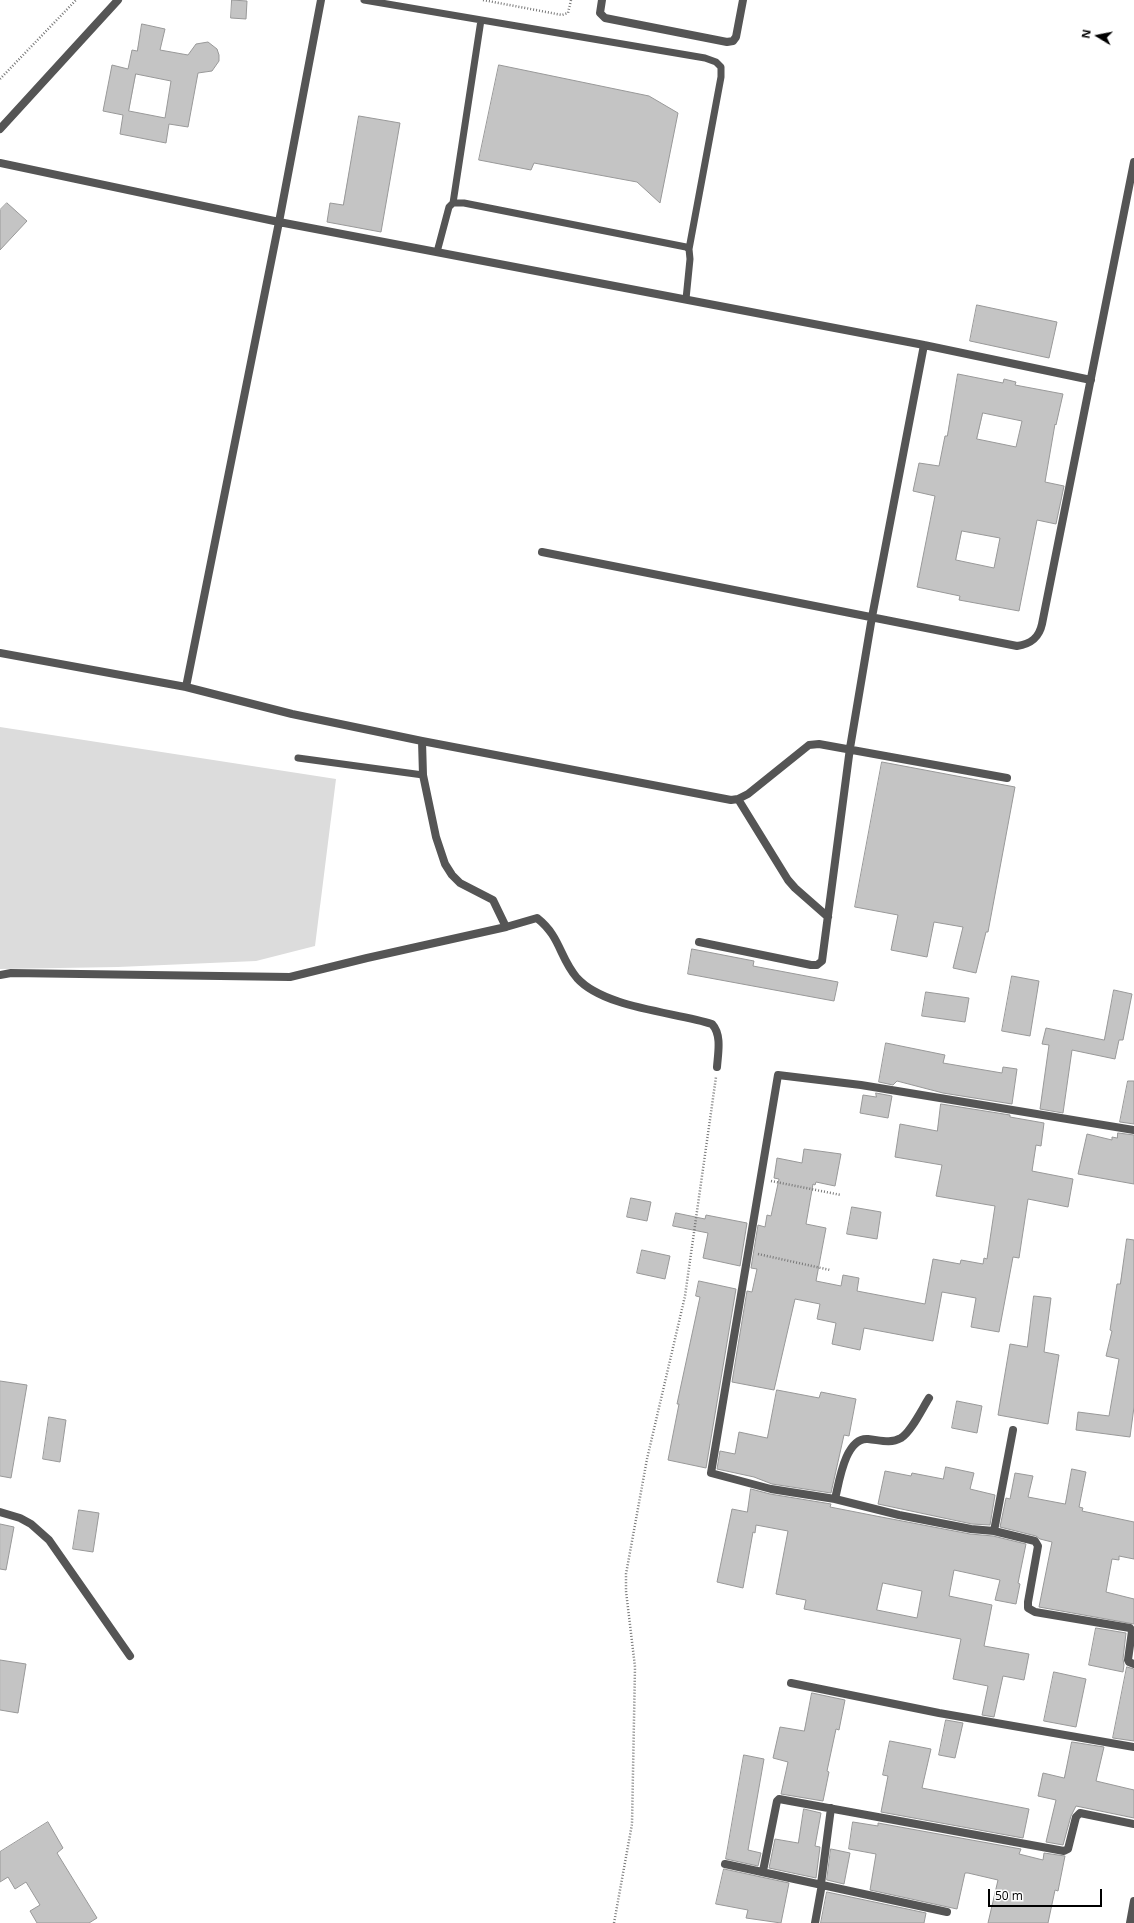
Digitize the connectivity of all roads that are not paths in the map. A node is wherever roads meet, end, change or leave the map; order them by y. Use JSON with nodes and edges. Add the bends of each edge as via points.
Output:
{"nodes":[{"id":1,"x":118,"y":0,"type":"edge"},
{"id":2,"x":321,"y":0,"type":"edge"},
{"id":3,"x":364,"y":0,"type":"edge"},
{"id":4,"x":602,"y":0,"type":"edge"},
{"id":5,"x":743,"y":0,"type":"edge"},
{"id":6,"x":480,"y":20,"type":"junction"},
{"id":7,"x":0,"y":129,"type":"edge"},
{"id":8,"x":1134,"y":162,"type":"edge"},
{"id":9,"x":0,"y":163,"type":"edge"},
{"id":10,"x":453,"y":203,"type":"junction"},
{"id":11,"x":280,"y":222,"type":"junction"},
{"id":12,"x":689,"y":248,"type":"junction"},
{"id":13,"x":437,"y":252,"type":"junction"},
{"id":14,"x":686,"y":299,"type":"junction"},
{"id":15,"x":924,"y":345,"type":"junction"},
{"id":16,"x":1091,"y":380,"type":"junction"},
{"id":17,"x":542,"y":552,"type":"dead end"},
{"id":18,"x":872,"y":617,"type":"junction"},
{"id":19,"x":0,"y":653,"type":"edge"},
{"id":20,"x":186,"y":687,"type":"junction"},
{"id":21,"x":422,"y":741,"type":"junction"},
{"id":22,"x":850,"y":748,"type":"junction"},
{"id":23,"x":298,"y":758,"type":"dead end"},
{"id":24,"x":423,"y":775,"type":"junction"},
{"id":25,"x":1007,"y":778,"type":"dead end"},
{"id":26,"x":738,"y":799,"type":"junction"},
{"id":27,"x":828,"y":917,"type":"junction"},
{"id":28,"x":506,"y":926,"type":"junction"},
{"id":29,"x":699,"y":942,"type":"dead end"},
{"id":30,"x":0,"y":975,"type":"edge"},
{"id":31,"x":717,"y":1067,"type":"road end"},
{"id":32,"x":1134,"y":1130,"type":"edge"},
{"id":33,"x":929,"y":1398,"type":"dead end"},
{"id":34,"x":1013,"y":1430,"type":"dead end"},
{"id":35,"x":835,"y":1499,"type":"junction"},
{"id":36,"x":0,"y":1512,"type":"edge"},
{"id":37,"x":994,"y":1530,"type":"junction"},
{"id":38,"x":130,"y":1656,"type":"dead end"},
{"id":39,"x":1134,"y":1664,"type":"edge"},
{"id":40,"x":791,"y":1683,"type":"dead end"},
{"id":41,"x":1134,"y":1747,"type":"edge"},
{"id":42,"x":831,"y":1808,"type":"junction"},
{"id":43,"x":1134,"y":1824,"type":"edge"},
{"id":44,"x":725,"y":1864,"type":"dead end"},
{"id":45,"x":763,"y":1871,"type":"junction"},
{"id":46,"x":821,"y":1884,"type":"junction"},
{"id":47,"x":1134,"y":1901,"type":"edge"},
{"id":48,"x":947,"y":1912,"type":"dead end"},
{"id":49,"x":815,"y":1923,"type":"edge"},
{"id":50,"x":1130,"y":1923,"type":"edge"}],
"edges":[{"from":1,"to":7,"type":"street"},
{"from":2,"to":11,"type":"street"},
{"from":3,"to":6,"type":"lane"},
{"from":4,"to":5,"type":"street","via":[[600,13],[605,18],[727,42],[733,41],[736,37]]},
{"from":6,"to":10,"type":"lane"},
{"from":6,"to":12,"type":"lane","via":[[705,58],[721,67]]},
{"from":8,"to":16,"type":"street"},
{"from":9,"to":11,"type":"street"},
{"from":10,"to":12,"type":"lane","via":[[464,203]]},
{"from":10,"to":13,"type":"lane","via":[[446,215]]},
{"from":11,"to":13,"type":"street"},
{"from":11,"to":20,"type":"street"},
{"from":12,"to":14,"type":"lane"},
{"from":13,"to":14,"type":"street"},
{"from":14,"to":15,"type":"street"},
{"from":15,"to":16,"type":"street"},
{"from":15,"to":18,"type":"street"},
{"from":16,"to":18,"type":"street","via":[[1042,624],[1036,638],[1026,645],[1017,646]]},
{"from":17,"to":18,"type":"street"},
{"from":18,"to":22,"type":"street"},
{"from":19,"to":20,"type":"street"},
{"from":20,"to":21,"type":"street","via":[[292,714]]},
{"from":21,"to":24,"type":"street"},
{"from":21,"to":26,"type":"street","via":[[731,800]]},
{"from":22,"to":25,"type":"street"},
{"from":22,"to":26,"type":"street","via":[[819,744],[809,746]]},
{"from":22,"to":27,"type":"street"},
{"from":23,"to":24,"type":"lane"},
{"from":24,"to":28,"type":"street","via":[[436,837],[452,875],[460,883],[493,900]]},
{"from":26,"to":27,"type":"street","via":[[788,880]]},
{"from":27,"to":29,"type":"street","via":[[824,955],[817,965],[800,964]]},
{"from":28,"to":30,"type":"street","via":[[290,977],[11,973]]},
{"from":28,"to":31,"type":"street","via":[[537,918],[550,930],[577,978],[601,995],[712,1024],[719,1039]]},
{"from":32,"to":35,"type":"street","via":[[861,1085],[778,1075],[711,1473],[771,1489]]},
{"from":33,"to":35,"type":"street","via":[[902,1437],[886,1442],[866,1439],[853,1446],[845,1461]]},
{"from":34,"to":37,"type":"street"},
{"from":35,"to":37,"type":"street","via":[[899,1515],[971,1529]]},
{"from":36,"to":38,"type":"street","via":[[25,1521],[49,1540]]},
{"from":37,"to":39,"type":"street","via":[[1038,1543],[1028,1608],[1035,1612],[1130,1628],[1132,1631],[1128,1660]]},
{"from":40,"to":41,"type":"street","via":[[939,1713]]},
{"from":42,"to":43,"type":"street","via":[[1064,1851],[1068,1849],[1076,1817],[1080,1813]]},
{"from":42,"to":45,"type":"street","via":[[778,1800]]},
{"from":42,"to":46,"type":"street"},
{"from":44,"to":45,"type":"street"},
{"from":45,"to":46,"type":"street"},
{"from":46,"to":48,"type":"street"},
{"from":46,"to":49,"type":"street"},
{"from":47,"to":50,"type":"street"}]}
